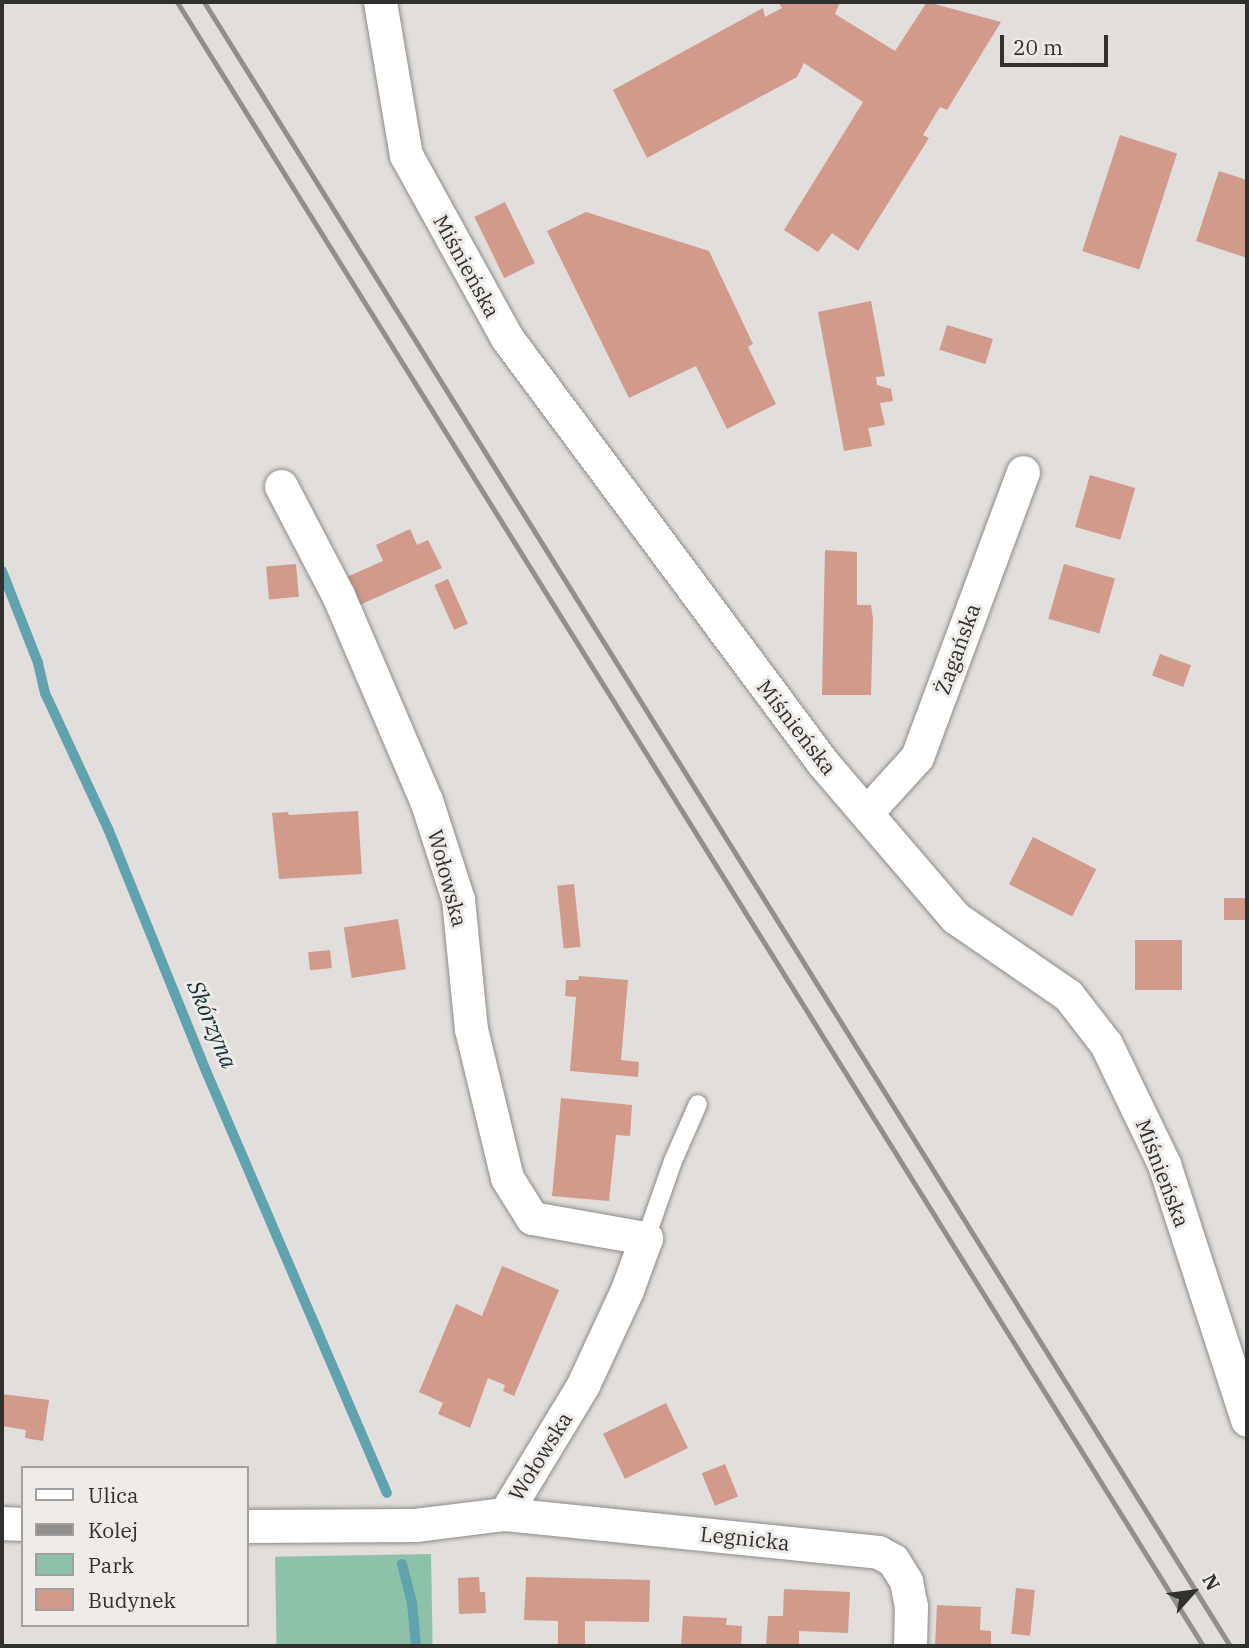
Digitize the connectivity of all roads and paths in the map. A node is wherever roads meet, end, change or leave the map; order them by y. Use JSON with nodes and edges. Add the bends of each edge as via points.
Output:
{"nodes":[{"id":1,"x":380,"y":2,"type":"edge"},
{"id":2,"x":1023,"y":472,"type":"dead end"},
{"id":3,"x":281,"y":486,"type":"dead end"},
{"id":4,"x":867,"y":812,"type":"junction"},
{"id":5,"x":698,"y":1104,"type":"dead end"},
{"id":6,"x":646,"y":1238,"type":"junction"},
{"id":7,"x":1247,"y":1420,"type":"edge"},
{"id":8,"x":505,"y":1514,"type":"junction"},
{"id":9,"x":2,"y":1523,"type":"edge"},
{"id":10,"x":21,"y":1524,"type":"edge"},
{"id":11,"x":248,"y":1526,"type":"edge"},
{"id":12,"x":910,"y":1646,"type":"edge"}],
"edges":[{"from":1,"to":4,"type":"street","name":"Miśnieńska","via":[[406,155],[507,338],[807,741]]},
{"from":2,"to":4,"type":"street","name":"Żagańska","via":[[917,757]]},
{"from":3,"to":6,"type":"street","name":"Wołowska","via":[[338,595],[430,813],[458,899],[471,1029],[507,1178],[531,1218]]},
{"from":4,"to":7,"type":"street","name":"Miśnieńska","via":[[956,918],[1068,995],[1106,1044],[1164,1164]]},
{"from":5,"to":6,"type":"lane","name":"Wołowska"},
{"from":6,"to":8,"type":"street","name":"Wołowska","via":[[583,1385]]},
{"from":8,"to":11,"type":"street","name":"Wołowska","via":[[415,1525]]},
{"from":8,"to":12,"type":"street","name":"Legnicka","via":[[878,1552],[893,1560],[906,1581]]},
{"from":9,"to":10,"type":"street"}]}
